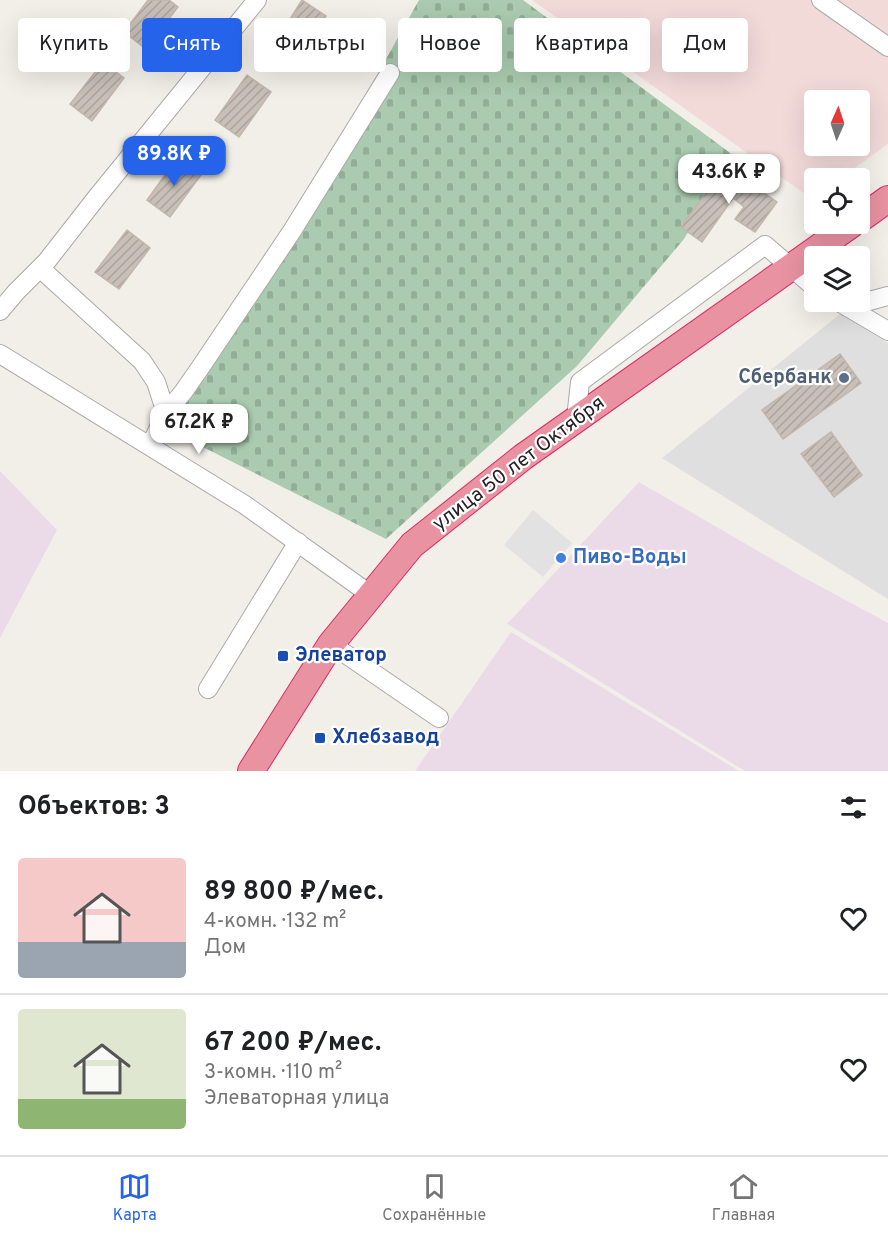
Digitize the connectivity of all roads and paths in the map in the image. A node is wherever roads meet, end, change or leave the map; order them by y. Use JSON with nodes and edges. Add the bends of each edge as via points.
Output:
{"nodes":[{"id":1,"x":257,"y":0,"type":"edge"},
{"id":2,"x":821,"y":0,"type":"edge"},
{"id":3,"x":888,"y":47,"type":"edge"},
{"id":4,"x":390,"y":73,"type":"dead end"},
{"id":5,"x":888,"y":199,"type":"edge"},
{"id":6,"x":870,"y":212,"type":"edge"},
{"id":7,"x":838,"y":234,"type":"edge"},
{"id":8,"x":40,"y":268,"type":"junction"},
{"id":9,"x":791,"y":268,"type":"junction"},
{"id":10,"x":804,"y":279,"type":"edge"},
{"id":11,"x":888,"y":296,"type":"edge"},
{"id":12,"x":870,"y":299,"type":"edge"},
{"id":13,"x":0,"y":311,"type":"edge"},
{"id":14,"x":856,"y":312,"type":"edge"},
{"id":15,"x":888,"y":331,"type":"edge"},
{"id":16,"x":0,"y":354,"type":"edge"},
{"id":17,"x":166,"y":412,"type":"junction"},
{"id":18,"x":576,"y":419,"type":"junction"},
{"id":19,"x":150,"y":446,"type":"junction"},
{"id":20,"x":298,"y":542,"type":"junction"},
{"id":21,"x":371,"y":595,"type":"junction"},
{"id":22,"x":331,"y":644,"type":"junction"},
{"id":23,"x":208,"y":689,"type":"dead end"},
{"id":24,"x":439,"y":718,"type":"dead end"},
{"id":25,"x":251,"y":771,"type":"edge"}],
"edges":[{"from":1,"to":8,"type":"street"},
{"from":2,"to":3,"type":"street"},
{"from":4,"to":17,"type":"street","via":[[292,231]]},
{"from":5,"to":6,"type":"highway"},
{"from":7,"to":9,"type":"highway","name":"улица 50 лет Октября"},
{"from":8,"to":13,"type":"street"},
{"from":8,"to":17,"type":"street","via":[[142,361],[156,382]]},
{"from":9,"to":10,"type":"street"},
{"from":9,"to":18,"type":"highway","name":"улица 50 лет Октября"},
{"from":9,"to":18,"type":"street","via":[[765,245],[580,382]]},
{"from":11,"to":12,"type":"street"},
{"from":14,"to":15,"type":"street"},
{"from":16,"to":19,"type":"street"},
{"from":17,"to":19,"type":"street"},
{"from":18,"to":21,"type":"highway","name":"улица 50 лет Октября","via":[[412,545]]},
{"from":19,"to":20,"type":"street"},
{"from":20,"to":21,"type":"street"},
{"from":20,"to":23,"type":"street"},
{"from":21,"to":22,"type":"highway","name":"улица 50 лет Октября"},
{"from":22,"to":24,"type":"street"},
{"from":22,"to":25,"type":"highway","name":"улица 50 лет Октября"}]}
